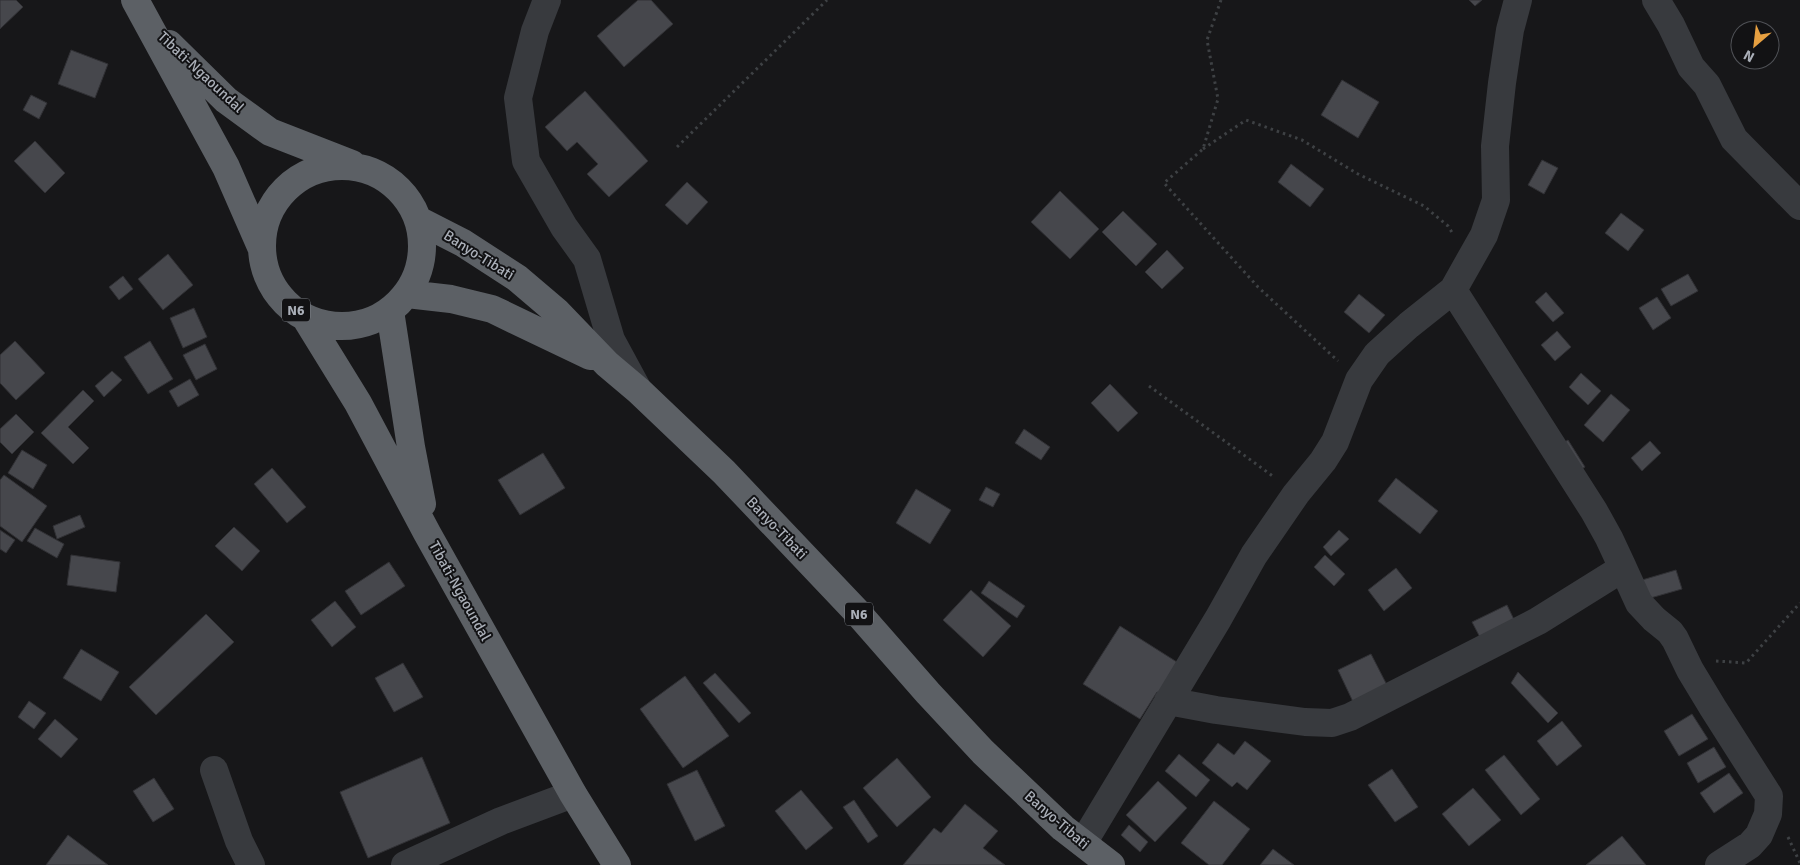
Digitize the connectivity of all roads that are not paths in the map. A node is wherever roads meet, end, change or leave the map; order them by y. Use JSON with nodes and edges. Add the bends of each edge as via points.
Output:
{"nodes":[{"id":1,"x":546,"y":0,"type":"edge"},
{"id":2,"x":1518,"y":0,"type":"edge"},
{"id":3,"x":1656,"y":0,"type":"edge"},
{"id":4,"x":140,"y":10,"type":"edge"},
{"id":5,"x":367,"y":170,"type":"junction"},
{"id":6,"x":1800,"y":206,"type":"edge"},
{"id":7,"x":418,"y":220,"type":"junction"},
{"id":8,"x":261,"y":247,"type":"junction"},
{"id":9,"x":1453,"y":290,"type":"junction"},
{"id":10,"x":398,"y":302,"type":"junction"},
{"id":11,"x":305,"y":317,"type":"junction"},
{"id":12,"x":607,"y":364,"type":"junction"},
{"id":13,"x":639,"y":391,"type":"junction"},
{"id":14,"x":428,"y":533,"type":"junction"},
{"id":15,"x":1623,"y":568,"type":"junction"},
{"id":16,"x":1168,"y":701,"type":"junction"},
{"id":17,"x":214,"y":770,"type":"dead end"},
{"id":18,"x":573,"y":794,"type":"junction"},
{"id":19,"x":1083,"y":844,"type":"junction"},
{"id":20,"x":251,"y":865,"type":"edge"},
{"id":21,"x":405,"y":865,"type":"edge"},
{"id":22,"x":617,"y":865,"type":"edge"},
{"id":23,"x":1111,"y":865,"type":"edge"},
{"id":24,"x":1718,"y":865,"type":"edge"}],
"edges":[{"from":1,"to":13,"type":"street","via":[[518,98],[526,161],[564,227],[587,259],[611,340]]},
{"from":2,"to":9,"type":"street","via":[[1510,30],[1495,146],[1496,200],[1484,235]]},
{"from":3,"to":6,"type":"street","via":[[1734,139]]},
{"from":4,"to":5,"type":"highway","name":"Tibati-Ngaoundal","number":"N6","via":[[226,100],[270,132]]},
{"from":4,"to":8,"type":"highway","name":"Tibati-Ngaoundal","number":"N6","via":[[226,167]]},
{"from":5,"to":7,"type":"highway","name":"Banyo-Tibati","number":"N6","via":[[389,181],[407,198]]},
{"from":5,"to":8,"type":"highway","name":"Banyo-Tibati","number":"N6","via":[[343,166],[318,169],[296,180],[278,197],[266,218]]},
{"from":7,"to":10,"type":"highway","name":"Banyo-Tibati","number":"N6","via":[[423,246],[418,271]]},
{"from":7,"to":12,"type":"highway","name":"Banyo-Tibati","number":"N6","via":[[463,242],[517,278],[557,312]]},
{"from":8,"to":11,"type":"highway","name":"Banyo-Tibati","number":"N6","via":[[273,286],[287,304]]},
{"from":9,"to":15,"type":"street","via":[[1594,511]]},
{"from":9,"to":16,"type":"street","via":[[1376,354],[1359,380],[1335,442],[1254,555]]},
{"from":10,"to":11,"type":"highway","name":"Banyo-Tibati","number":"N6","via":[[376,319],[352,325],[328,325]]},
{"from":10,"to":12,"type":"highway","via":[[451,299],[492,309]]},
{"from":10,"to":14,"type":"highway","via":[[411,447]]},
{"from":11,"to":14,"type":"highway","name":"Tibati-Ngaoundal","number":"N6","via":[[358,403]]},
{"from":12,"to":13,"type":"highway","name":"Banyo-Tibati","number":"N6"},
{"from":13,"to":19,"type":"highway","name":"Banyo-Tibati","number":"N6","via":[[724,472],[810,562],[983,752]]},
{"from":14,"to":18,"type":"highway","name":"Tibati-Ngaoundal","number":"N6"},
{"from":15,"to":16,"type":"street","via":[[1538,621],[1350,717],[1332,723],[1275,718]]},
{"from":15,"to":24,"type":"street","via":[[1639,603],[1670,632],[1690,670],[1769,796],[1768,814],[1759,835]]},
{"from":16,"to":19,"type":"street"},
{"from":17,"to":20,"type":"street"},
{"from":18,"to":21,"type":"street","via":[[501,821]]},
{"from":18,"to":22,"type":"highway","name":"Tibati-Ngaoundal","number":"N6"},
{"from":19,"to":23,"type":"highway","name":"Banyo-Tibati","number":"N6"}]}
